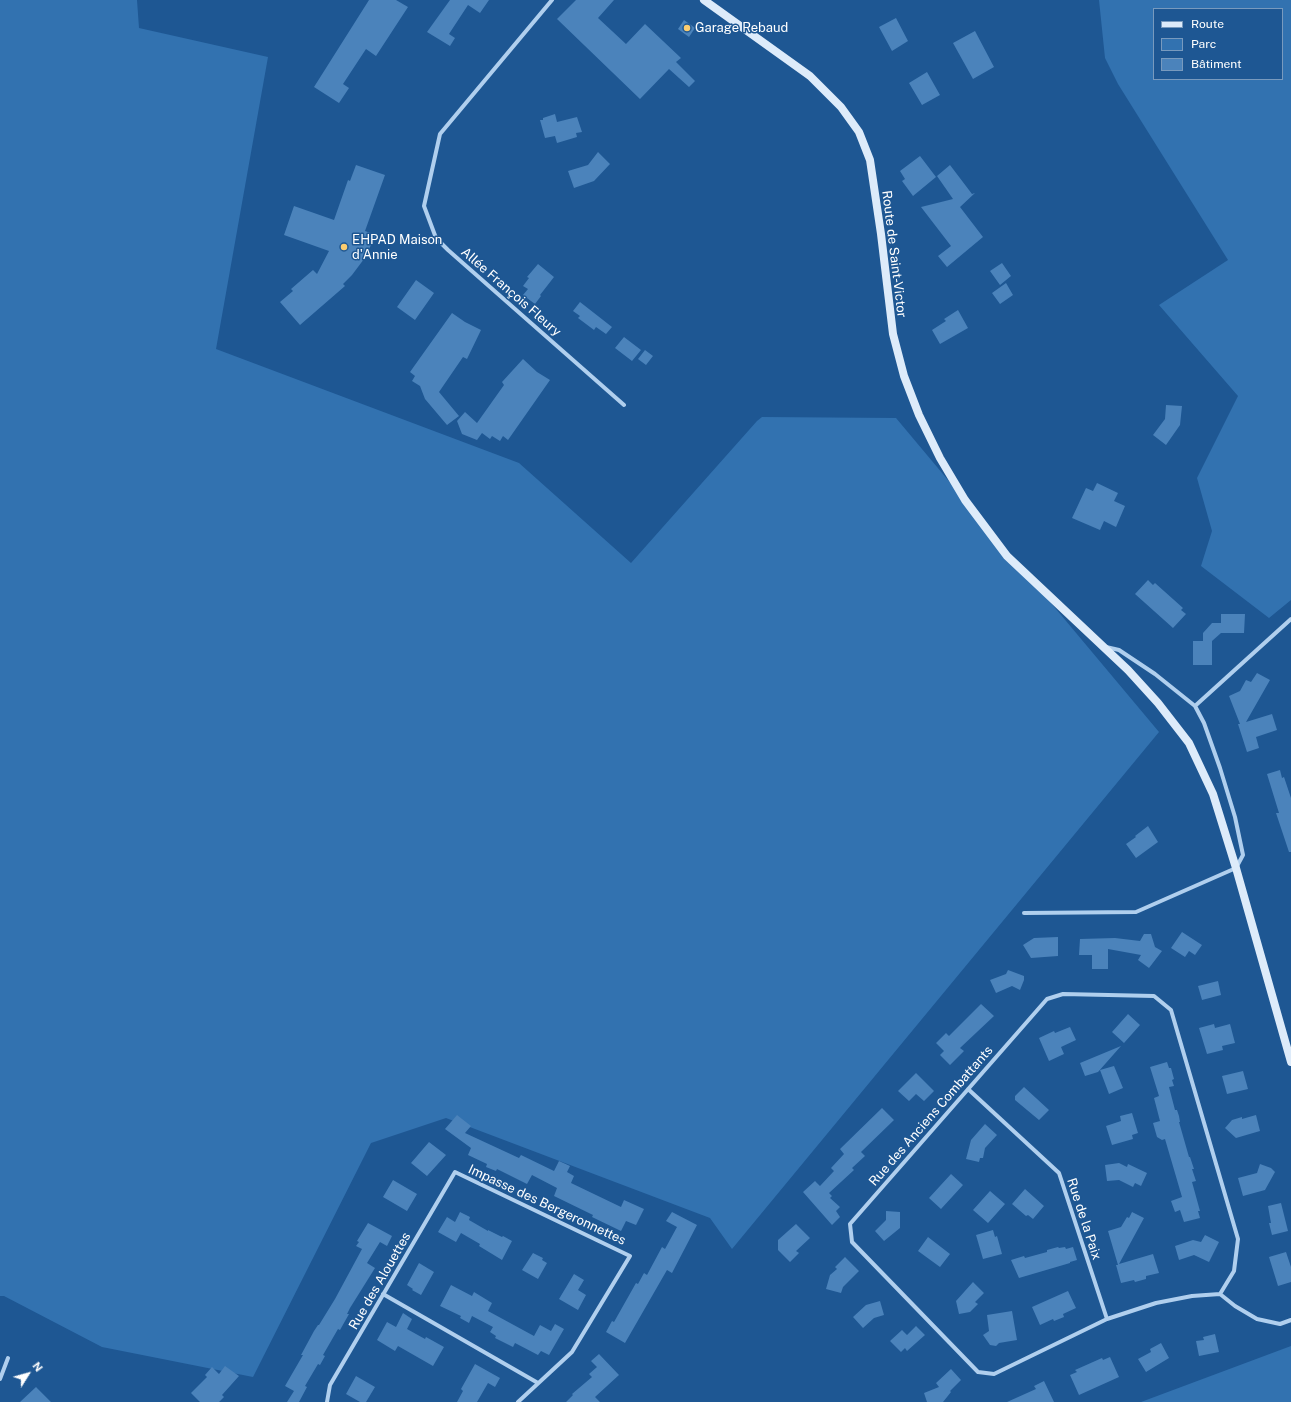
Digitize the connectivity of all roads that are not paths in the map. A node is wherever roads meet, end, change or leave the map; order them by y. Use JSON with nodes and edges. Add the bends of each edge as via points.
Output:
{"nodes":[{"id":1,"x":552,"y":0,"type":"edge"},
{"id":2,"x":704,"y":0,"type":"edge"},
{"id":3,"x":624,"y":405,"type":"dead end"},
{"id":4,"x":1291,"y":619,"type":"edge"},
{"id":5,"x":1102,"y":646,"type":"junction"},
{"id":6,"x":1195,"y":706,"type":"junction"},
{"id":7,"x":1236,"y":868,"type":"junction"},
{"id":8,"x":1024,"y":913,"type":"dead end"},
{"id":9,"x":1291,"y":1062,"type":"edge"},
{"id":10,"x":968,"y":1089,"type":"junction"},
{"id":11,"x":455,"y":1172,"type":"joint"},
{"id":12,"x":384,"y":1294,"type":"junction"},
{"id":13,"x":1220,"y":1294,"type":"junction"},
{"id":14,"x":1106,"y":1319,"type":"junction"},
{"id":15,"x":1291,"y":1320,"type":"edge"},
{"id":16,"x":8,"y":1358,"type":"dead end"},
{"id":17,"x":0,"y":1379,"type":"edge"},
{"id":18,"x":538,"y":1383,"type":"junction"},
{"id":19,"x":326,"y":1402,"type":"edge"},
{"id":20,"x":518,"y":1402,"type":"edge"}],
"edges":[{"from":1,"to":3,"type":"street","name":"Allée François Fleury","via":[[440,134],[424,206],[436,238],[444,246]]},
{"from":2,"to":5,"type":"main road","name":"Route de Saint-Victor","via":[[810,76],[841,107],[859,132],[870,160],[893,334],[904,376],[919,414],[965,500],[1007,556]]},
{"from":4,"to":6,"type":"street"},
{"from":5,"to":6,"type":"street","via":[[1119,650],[1155,674]]},
{"from":5,"to":7,"type":"main road","name":"Route de Saint-Victor","via":[[1158,703],[1189,743],[1213,794]]},
{"from":6,"to":7,"type":"street","via":[[1204,723],[1235,817],[1243,855]]},
{"from":7,"to":8,"type":"street","via":[[1136,912]]},
{"from":7,"to":9,"type":"main road","name":"Route de Saint-Victor"},
{"from":10,"to":13,"type":"street","name":"Rue des Anciens Combattants","via":[[1047,999],[1063,994],[1154,996],[1171,1010],[1238,1239],[1234,1271]]},
{"from":10,"to":14,"type":"street","name":"Rue de la Paix","via":[[1059,1173]]},
{"from":10,"to":14,"type":"street","name":"Rue des Anciens Combattants","via":[[850,1224],[852,1242],[978,1372],[994,1374]]},
{"from":11,"to":12,"type":"street","name":"Rue des Alouettes"},
{"from":11,"to":18,"type":"street","name":"Impasse des Bergeronnettes","via":[[630,1256],[572,1352]]},
{"from":12,"to":18,"type":"street"},
{"from":12,"to":19,"type":"street","name":"Rue des Alouettes","via":[[330,1385]]},
{"from":13,"to":14,"type":"street","name":"Rue des Anciens Combattants","via":[[1192,1296]]},
{"from":13,"to":15,"type":"street","via":[[1257,1319],[1280,1324]]},
{"from":16,"to":17,"type":"street"},
{"from":18,"to":20,"type":"street"}]}
